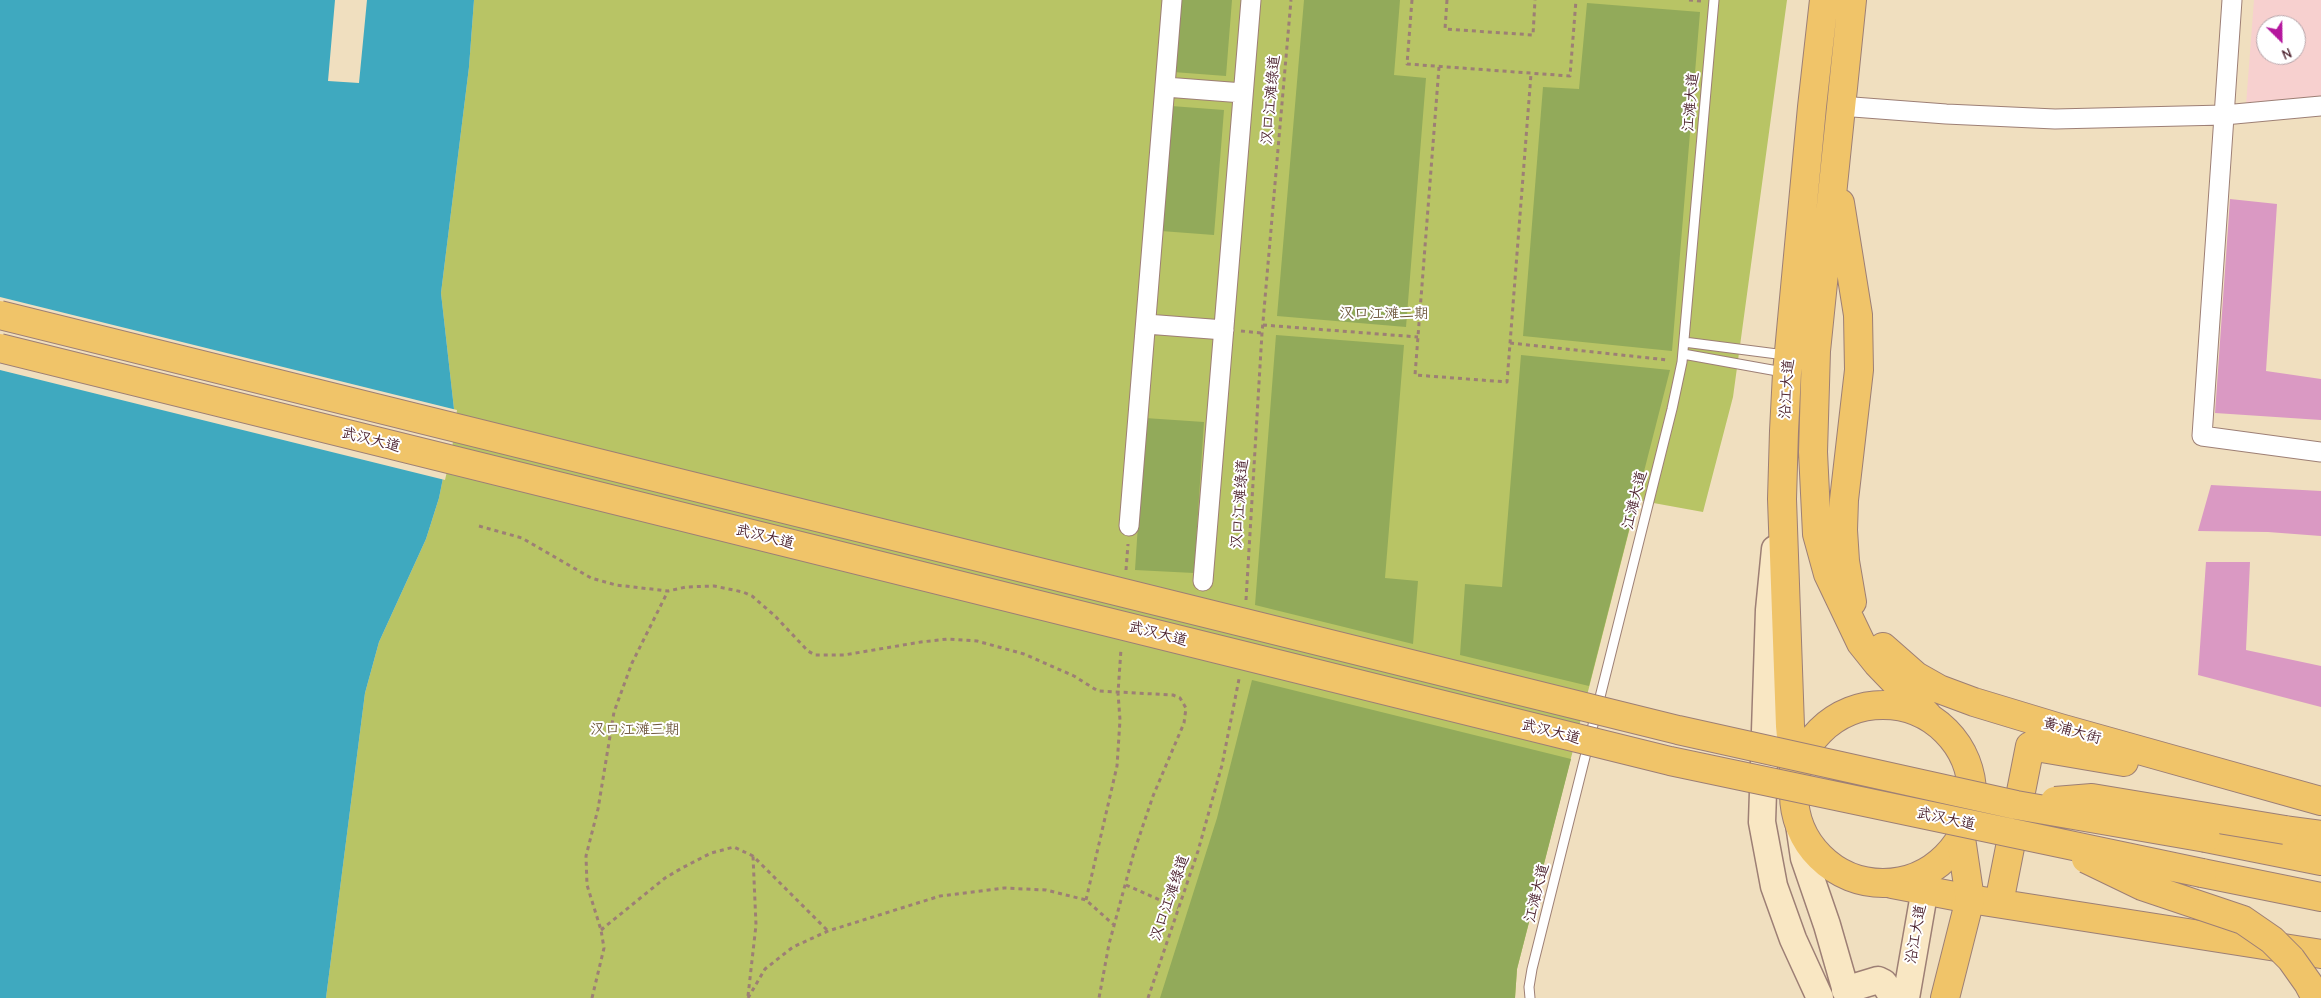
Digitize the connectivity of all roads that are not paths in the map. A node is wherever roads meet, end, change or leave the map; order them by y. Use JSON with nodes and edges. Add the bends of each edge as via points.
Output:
{"nodes":[{"id":1,"x":1172,"y":0,"type":"edge"},
{"id":2,"x":1251,"y":0,"type":"edge"},
{"id":3,"x":1714,"y":0,"type":"edge"},
{"id":4,"x":1824,"y":0,"type":"edge"},
{"id":5,"x":1852,"y":0,"type":"edge"},
{"id":6,"x":2232,"y":0,"type":"edge"},
{"id":7,"x":1165,"y":87,"type":"junction"},
{"id":8,"x":1243,"y":93,"type":"junction"},
{"id":9,"x":1840,"y":106,"type":"junction"},
{"id":10,"x":2321,"y":106,"type":"edge"},
{"id":11,"x":2224,"y":115,"type":"junction"},
{"id":12,"x":1835,"y":168,"type":"junction"},
{"id":13,"x":0,"y":316,"type":"edge"},
{"id":14,"x":1146,"y":324,"type":"junction"},
{"id":15,"x":1224,"y":330,"type":"junction"},
{"id":16,"x":1684,"y":342,"type":"junction"},
{"id":17,"x":0,"y":348,"type":"edge"},
{"id":18,"x":1682,"y":358,"type":"junction"},
{"id":19,"x":1788,"y":364,"type":"junction"},
{"id":20,"x":2321,"y":452,"type":"edge"},
{"id":21,"x":1782,"y":499,"type":"junction"},
{"id":22,"x":1129,"y":526,"type":"road end"},
{"id":23,"x":1203,"y":581,"type":"dead end"},
{"id":24,"x":1853,"y":609,"type":"junction"},
{"id":25,"x":1861,"y":643,"type":"junction"},
{"id":26,"x":1928,"y":716,"type":"junction"},
{"id":27,"x":2200,"y":767,"type":"junction"},
{"id":28,"x":1795,"y":778,"type":"junction"},
{"id":29,"x":2321,"y":801,"type":"edge"},
{"id":30,"x":2016,"y":805,"type":"junction"},
{"id":31,"x":1799,"y":824,"type":"junction"},
{"id":32,"x":2321,"y":835,"type":"edge"},
{"id":33,"x":1960,"y":838,"type":"junction"},
{"id":34,"x":2049,"y":841,"type":"junction"},
{"id":35,"x":2321,"y":861,"type":"edge"},
{"id":36,"x":1926,"y":880,"type":"junction"},
{"id":37,"x":2321,"y":897,"type":"edge"},
{"id":38,"x":1970,"y":898,"type":"junction"},
{"id":39,"x":1999,"y":903,"type":"junction"},
{"id":40,"x":2321,"y":954,"type":"edge"},
{"id":41,"x":1846,"y":994,"type":"edge"},
{"id":42,"x":1530,"y":998,"type":"edge"},
{"id":43,"x":1820,"y":998,"type":"edge"},
{"id":44,"x":1893,"y":998,"type":"edge"},
{"id":45,"x":1906,"y":998,"type":"edge"},
{"id":46,"x":1945,"y":998,"type":"edge"},
{"id":47,"x":2316,"y":998,"type":"edge"}],
"edges":[{"from":1,"to":7,"type":"street"},
{"from":2,"to":8,"type":"street"},
{"from":3,"to":16,"type":"lane","name":"江滩大道"},
{"from":4,"to":19,"type":"main road","name":"沿江大道"},
{"from":5,"to":9,"type":"main road","name":"沿江大道"},
{"from":6,"to":11,"type":"street"},
{"from":7,"to":8,"type":"street"},
{"from":7,"to":14,"type":"street"},
{"from":8,"to":15,"type":"street"},
{"from":9,"to":11,"type":"street","via":[[2055,119]]},
{"from":9,"to":12,"type":"main road","name":"沿江大道"},
{"from":10,"to":11,"type":"street"},
{"from":11,"to":20,"type":"street","via":[[2202,436]]},
{"from":12,"to":24,"type":"main road","via":[[1858,315],[1859,370],[1843,530]]},
{"from":12,"to":25,"type":"main road","name":"沿江大道","via":[[1816,351],[1814,501],[1817,534],[1828,574]]},
{"from":13,"to":30,"type":"main road","name":"武汉大道","bridge":true,"via":[[1678,730]]},
{"from":14,"to":15,"type":"street"},
{"from":14,"to":22,"type":"street"},
{"from":15,"to":23,"type":"street"},
{"from":16,"to":18,"type":"lane","name":"江滩大道"},
{"from":16,"to":19,"type":"lane"},
{"from":17,"to":34,"type":"main road","name":"武汉大道","bridge":true,"via":[[1670,761]]},
{"from":18,"to":19,"type":"lane"},
{"from":18,"to":42,"type":"lane","name":"江滩大道","via":[[1532,969]]},
{"from":19,"to":21,"type":"main road","name":"沿江大道"},
{"from":21,"to":28,"type":"main road","name":"沿江大道","via":[[1790,726]]},
{"from":21,"to":43,"type":"main road","via":[[1770,610],[1762,822],[1774,886],[1793,939]]},
{"from":24,"to":25,"type":"main road"},
{"from":24,"to":27,"type":"main road","name":"黄浦大街","via":[[1904,667],[1939,689],[2060,728]]},
{"from":25,"to":26,"type":"main road","name":"沿江大道"},
{"from":26,"to":28,"type":"main road","via":[[1883,704],[1853,710],[1826,726],[1815,737],[1799,763]]},
{"from":26,"to":33,"type":"main road","via":[[1951,736],[1967,763],[1971,778],[1972,801]]},
{"from":27,"to":29,"type":"main road","name":"黄浦大街"},
{"from":27,"to":39,"type":"main road","via":[[2165,770],[2030,746]]},
{"from":28,"to":31,"type":"main road","via":[[1794,802]]},
{"from":30,"to":32,"type":"main road","bridge":true,"via":[[2092,798]]},
{"from":30,"to":35,"type":"main road","name":"武汉大道","bridge":true},
{"from":31,"to":36,"type":"main road","via":[[1814,851],[1853,877],[1883,882]]},
{"from":31,"to":41,"type":"main road","via":[[1804,858]]},
{"from":33,"to":36,"type":"main road"},
{"from":33,"to":38,"type":"main road"},
{"from":34,"to":37,"type":"main road","name":"武汉大道","bridge":true},
{"from":34,"to":47,"type":"main road","bridge":true,"via":[[2142,886],[2243,920],[2291,958]]},
{"from":36,"to":38,"type":"main road"},
{"from":36,"to":45,"type":"main road","name":"沿江大道"},
{"from":38,"to":39,"type":"main road"},
{"from":38,"to":46,"type":"main road"},
{"from":39,"to":40,"type":"main road"},
{"from":41,"to":44,"type":"main road","via":[[1878,980],[1884,983]]}]}
